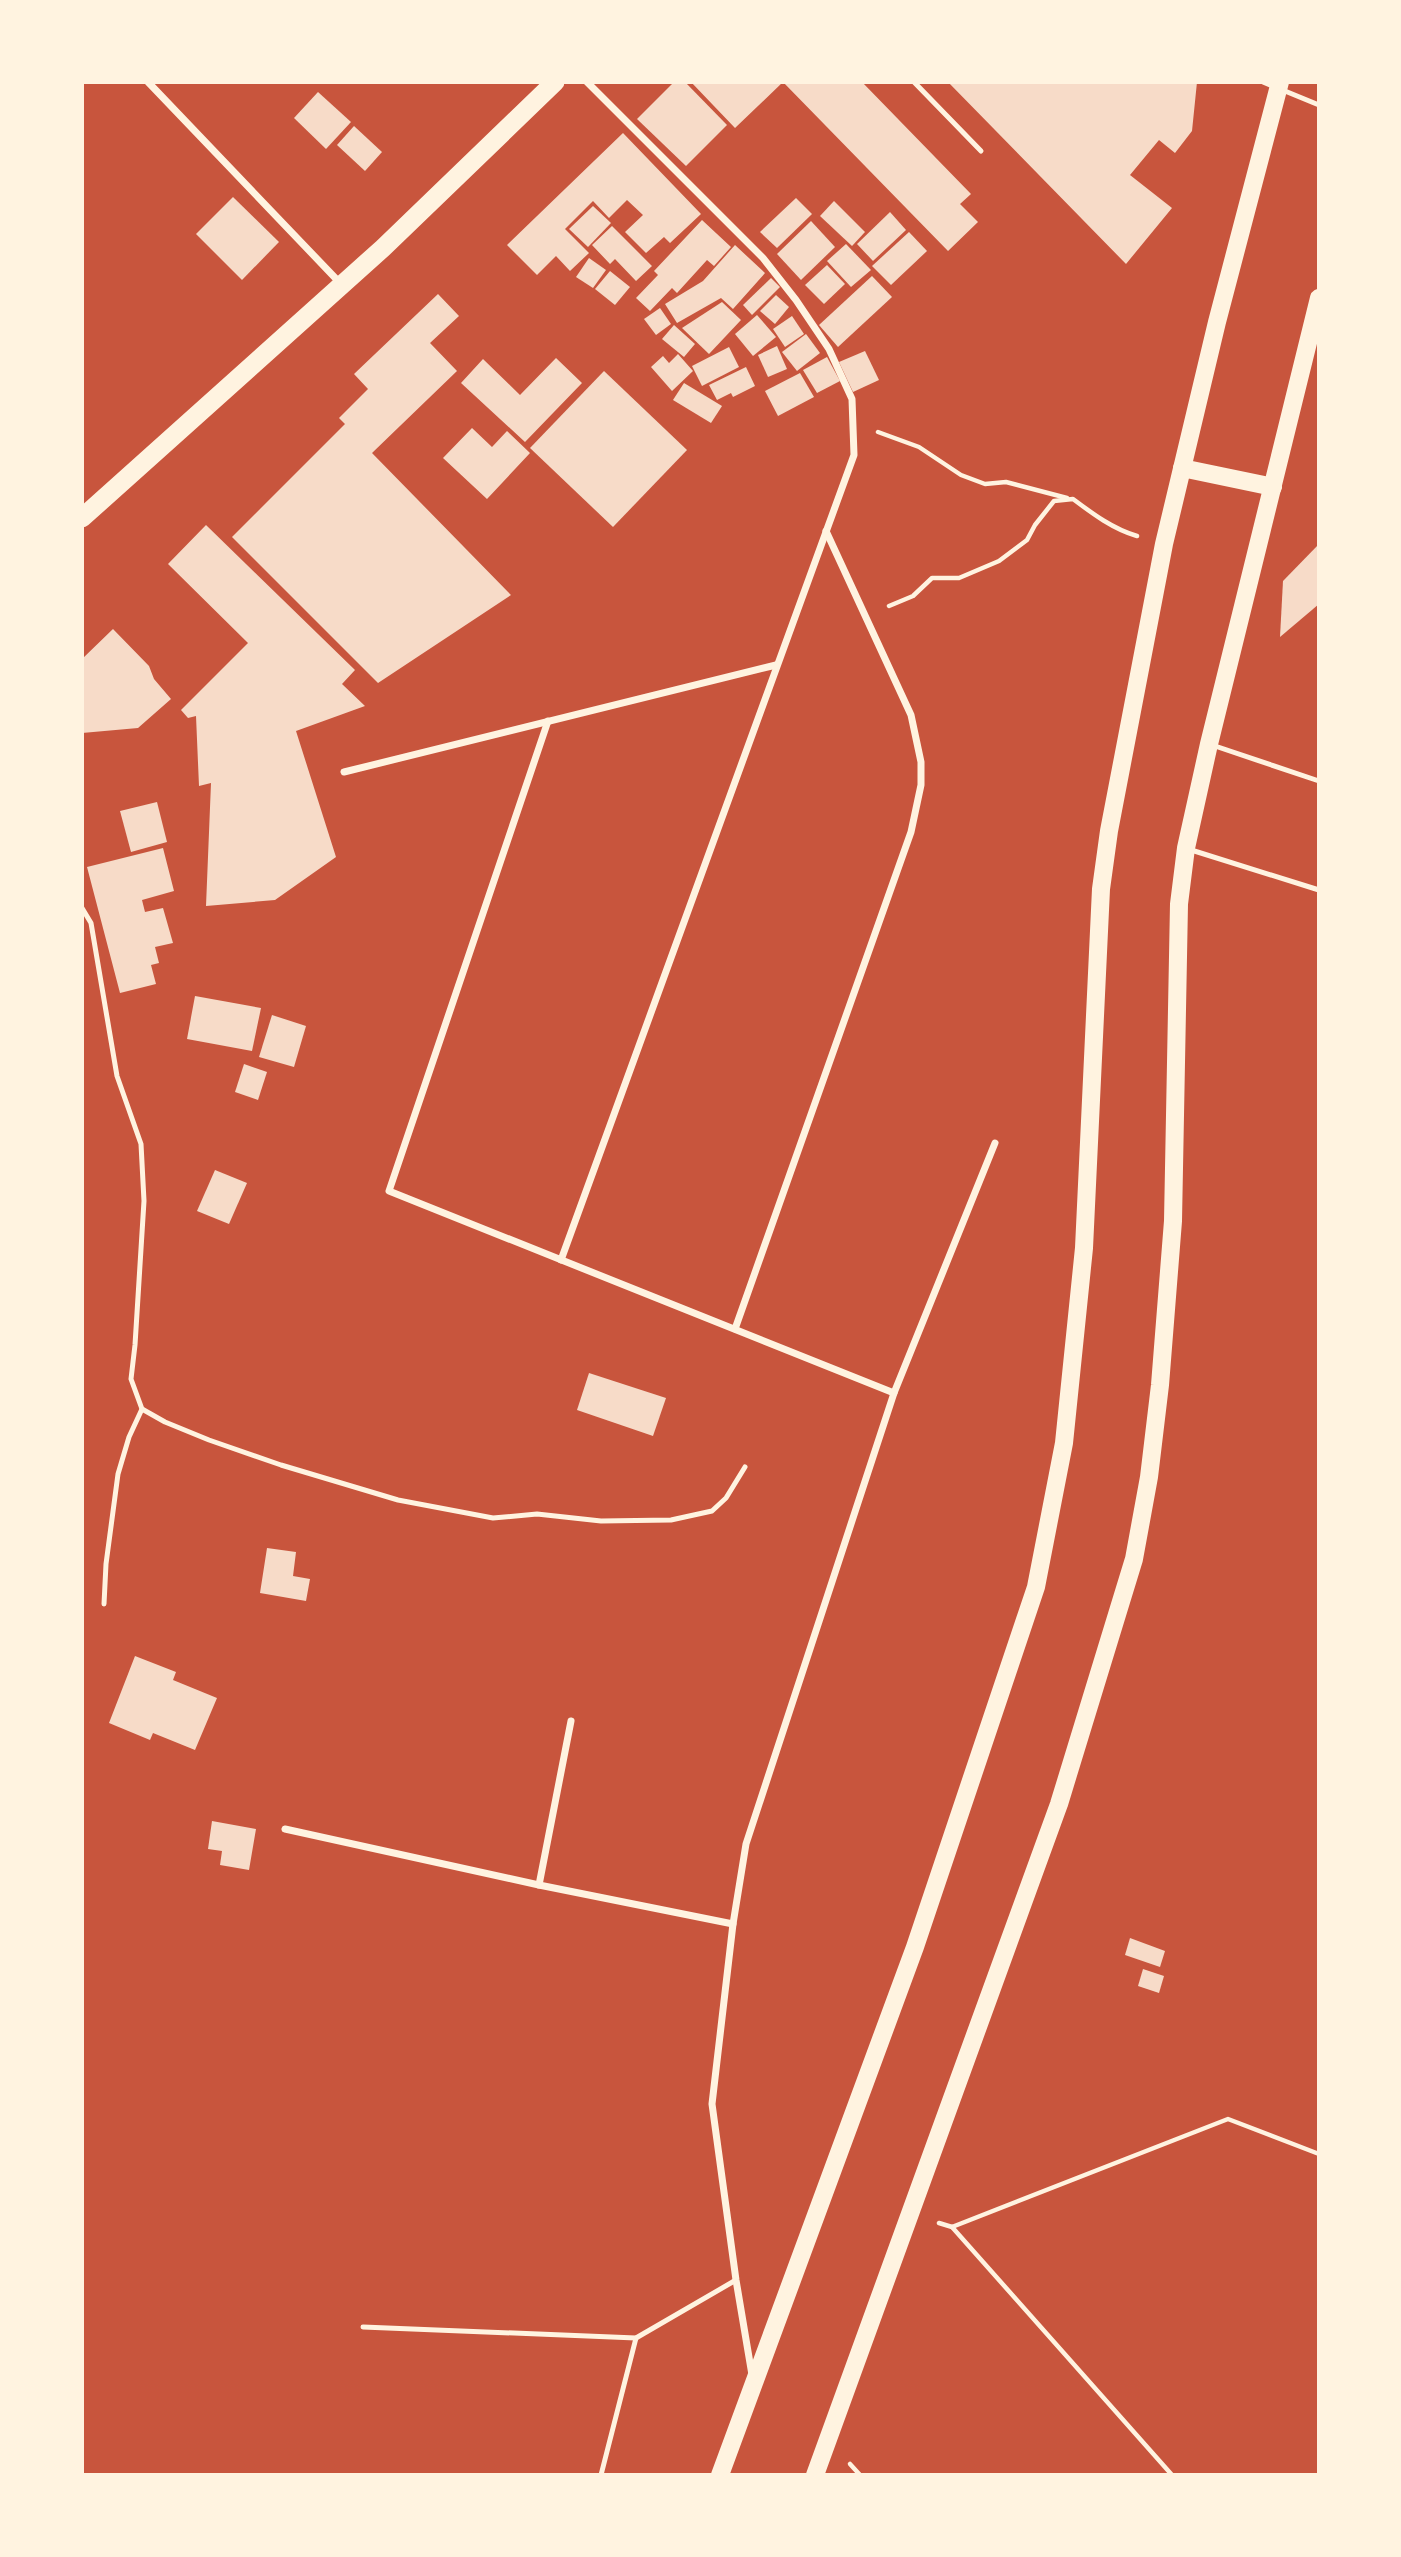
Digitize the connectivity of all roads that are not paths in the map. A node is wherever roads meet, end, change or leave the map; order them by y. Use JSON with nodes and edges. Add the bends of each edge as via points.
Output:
{"nodes":[{"id":1,"x":148,"y":82,"type":"edge"},
{"id":2,"x":555,"y":82,"type":"edge"},
{"id":3,"x":587,"y":82,"type":"edge"},
{"id":4,"x":914,"y":82,"type":"edge"},
{"id":5,"x":1274,"y":84,"type":"edge"},
{"id":6,"x":1319,"y":105,"type":"edge"},
{"id":7,"x":981,"y":151,"type":"dead end"},
{"id":8,"x":342,"y":285,"type":"junction"},
{"id":9,"x":1319,"y":298,"type":"edge"},
{"id":10,"x":1182,"y":468,"type":"junction"},
{"id":11,"x":1273,"y":488,"type":"junction"},
{"id":12,"x":82,"y":518,"type":"edge"},
{"id":13,"x":826,"y":531,"type":"junction"},
{"id":14,"x":776,"y":665,"type":"junction"},
{"id":15,"x":548,"y":721,"type":"junction"},
{"id":16,"x":1209,"y":744,"type":"junction"},
{"id":17,"x":344,"y":772,"type":"dead end"},
{"id":18,"x":1319,"y":781,"type":"edge"},
{"id":19,"x":1186,"y":848,"type":"junction"},
{"id":20,"x":1319,"y":890,"type":"edge"},
{"id":21,"x":82,"y":908,"type":"edge"},
{"id":22,"x":995,"y":1143,"type":"dead end"},
{"id":23,"x":561,"y":1260,"type":"junction"},
{"id":24,"x":735,"y":1329,"type":"junction"},
{"id":25,"x":894,"y":1393,"type":"junction"},
{"id":26,"x":142,"y":1409,"type":"junction"},
{"id":27,"x":745,"y":1467,"type":"dead end"},
{"id":28,"x":104,"y":1604,"type":"dead end"},
{"id":29,"x":571,"y":1721,"type":"dead end"},
{"id":30,"x":285,"y":1829,"type":"dead end"},
{"id":31,"x":540,"y":1885,"type":"junction"},
{"id":32,"x":733,"y":1924,"type":"junction"},
{"id":33,"x":736,"y":2280,"type":"junction"},
{"id":34,"x":363,"y":2327,"type":"dead end"},
{"id":35,"x":636,"y":2338,"type":"junction"},
{"id":36,"x":754,"y":2384,"type":"junction"},
{"id":37,"x":601,"y":2475,"type":"edge"},
{"id":38,"x":720,"y":2475,"type":"edge"},
{"id":39,"x":815,"y":2475,"type":"edge"}],
"edges":[{"from":1,"to":8,"type":"street"},
{"from":2,"to":8,"type":"highway"},
{"from":3,"to":13,"type":"street","via":[[763,258],[829,349],[852,399],[854,455]]},
{"from":4,"to":7,"type":"lane"},
{"from":5,"to":6,"type":"lane"},
{"from":5,"to":10,"type":"main road"},
{"from":8,"to":12,"type":"highway"},
{"from":9,"to":11,"type":"main road"},
{"from":10,"to":11,"type":"main road"},
{"from":10,"to":36,"type":"main road","via":[[1101,889],[1084,1248],[1064,1443],[1036,1587],[915,1947]]},
{"from":11,"to":16,"type":"main road"},
{"from":13,"to":14,"type":"street"},
{"from":13,"to":24,"type":"street","via":[[911,715],[921,774],[917,809]]},
{"from":14,"to":15,"type":"street"},
{"from":14,"to":23,"type":"street"},
{"from":15,"to":17,"type":"street"},
{"from":15,"to":23,"type":"street","via":[[389,1191]]},
{"from":16,"to":18,"type":"lane"},
{"from":16,"to":19,"type":"main road"},
{"from":19,"to":20,"type":"lane"},
{"from":19,"to":39,"type":"main road","via":[[1179,904],[1171,1249],[1160,1385],[1134,1559],[1059,1804]]},
{"from":21,"to":26,"type":"lane","via":[[90,923],[117,1076],[141,1144],[144,1201],[131,1379]]},
{"from":22,"to":25,"type":"street"},
{"from":23,"to":24,"type":"street"},
{"from":24,"to":25,"type":"street"},
{"from":25,"to":32,"type":"street","via":[[746,1844]]},
{"from":26,"to":27,"type":"lane","via":[[198,1436],[281,1465],[398,1500],[493,1518],[537,1514],[601,1521],[671,1520],[712,1511]]},
{"from":26,"to":28,"type":"lane","via":[[118,1474]]},
{"from":29,"to":31,"type":"street"},
{"from":30,"to":31,"type":"street"},
{"from":31,"to":32,"type":"street"},
{"from":32,"to":33,"type":"street","via":[[712,2104]]},
{"from":33,"to":35,"type":"lane"},
{"from":33,"to":36,"type":"street"},
{"from":34,"to":35,"type":"lane"},
{"from":35,"to":37,"type":"lane"},
{"from":36,"to":38,"type":"main road"}]}
